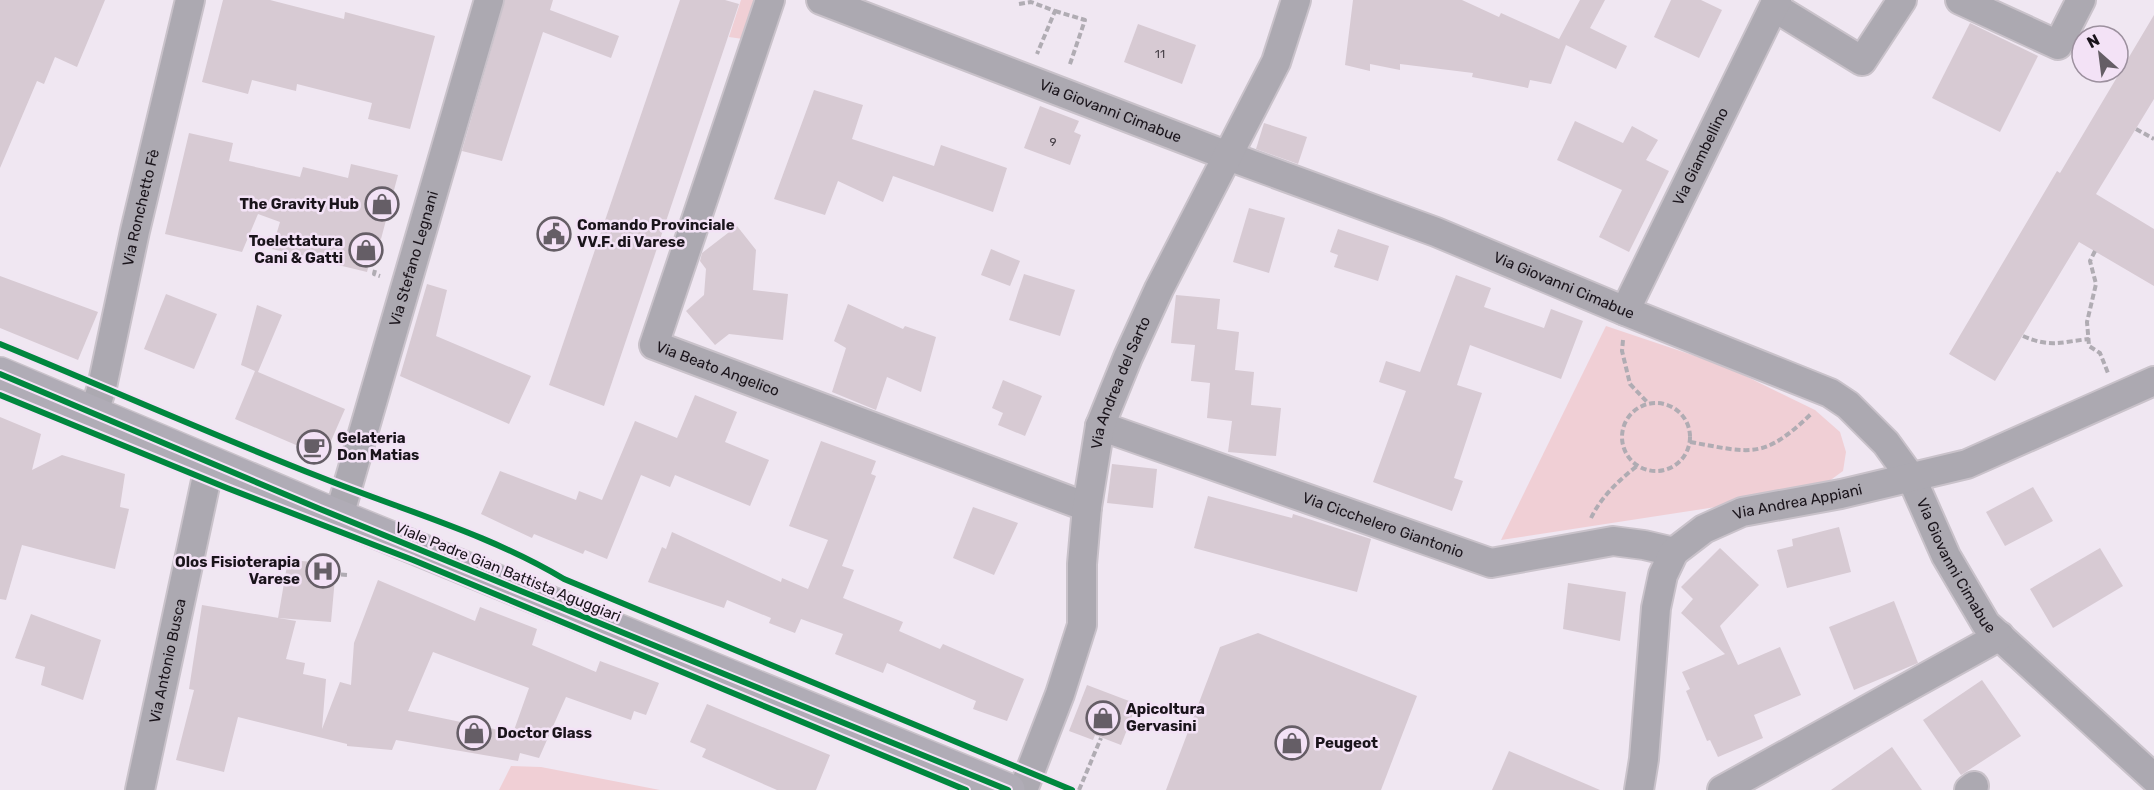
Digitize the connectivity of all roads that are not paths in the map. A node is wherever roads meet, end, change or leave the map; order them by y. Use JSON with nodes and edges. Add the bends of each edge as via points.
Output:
{"nodes":[{"id":1,"x":190,"y":0,"type":"edge"},
{"id":2,"x":489,"y":0,"type":"edge"},
{"id":3,"x":770,"y":0,"type":"edge"},
{"id":4,"x":821,"y":0,"type":"edge"},
{"id":5,"x":1296,"y":0,"type":"edge"},
{"id":6,"x":1902,"y":0,"type":"edge"},
{"id":7,"x":1960,"y":0,"type":"edge"},
{"id":8,"x":2081,"y":0,"type":"edge"},
{"id":9,"x":1775,"y":3,"type":"edge"},
{"id":10,"x":1228,"y":156,"type":"junction"},
{"id":11,"x":1625,"y":311,"type":"junction"},
{"id":12,"x":0,"y":374,"type":"edge"},
{"id":13,"x":2154,"y":381,"type":"edge"},
{"id":14,"x":93,"y":415,"type":"junction"},
{"id":15,"x":1100,"y":426,"type":"junction"},
{"id":16,"x":210,"y":462,"type":"junction"},
{"id":17,"x":1912,"y":479,"type":"junction"},
{"id":18,"x":1087,"y":507,"type":"junction"},
{"id":19,"x":339,"y":516,"type":"junction"},
{"id":20,"x":1674,"y":552,"type":"junction"},
{"id":21,"x":2000,"y":636,"type":"junction"},
{"id":22,"x":2154,"y":778,"type":"edge"},
{"id":23,"x":140,"y":790,"type":"edge"},
{"id":24,"x":1008,"y":790,"type":"edge"},
{"id":25,"x":1023,"y":790,"type":"edge"},
{"id":26,"x":1639,"y":790,"type":"edge"},
{"id":27,"x":1722,"y":790,"type":"edge"}],
"edges":[{"from":1,"to":14,"type":"street","name":"Via Ronchetto Fè"},
{"from":2,"to":19,"type":"street","name":"Via Stefano Legnani"},
{"from":3,"to":18,"type":"street","name":"Via Beato Angelico","via":[[654,345]]},
{"from":4,"to":10,"type":"street","name":"Via Giovanni Cimabue"},
{"from":5,"to":10,"type":"street","name":"Via Andrea del Sarto","via":[[1276,62]]},
{"from":6,"to":9,"type":"street","via":[[1862,61]]},
{"from":7,"to":8,"type":"street","via":[[2058,45]]},
{"from":9,"to":11,"type":"street","name":"Via Giambellino"},
{"from":10,"to":11,"type":"street","name":"Via Giovanni Cimabue","via":[[1436,232]]},
{"from":10,"to":15,"type":"street","name":"Via Andrea del Sarto","via":[[1159,289]]},
{"from":11,"to":17,"type":"street","name":"Via Giovanni Cimabue","via":[[1830,393],[1848,405],[1886,443]]},
{"from":12,"to":14,"type":"main road","name":"Viale Padre Gian Battista Aguggiari"},
{"from":13,"to":17,"type":"street","name":"Via Andrea Appiani","via":[[1967,464]]},
{"from":14,"to":16,"type":"main road","name":"Viale Padre Gian Battista Aguggiari"},
{"from":15,"to":18,"type":"street","name":"Via Andrea del Sarto"},
{"from":15,"to":20,"type":"street","name":"Via Cicchelero Giantonio","via":[[1491,562],[1613,541]]},
{"from":16,"to":19,"type":"main road","name":"Viale Padre Gian Battista Aguggiari"},
{"from":16,"to":23,"type":"street","name":"Via Antonio Busca"},
{"from":17,"to":20,"type":"street","name":"Via Andrea Appiani","via":[[1742,512],[1704,529]]},
{"from":17,"to":21,"type":"street","name":"Via Giovanni Cimabue","via":[[1946,556],[1986,624]]},
{"from":18,"to":25,"type":"street","name":"Via Andrea del Sarto","via":[[1082,625]]},
{"from":19,"to":24,"type":"main road","name":"Viale Padre Gian Battista Aguggiari"},
{"from":20,"to":26,"type":"street","name":"Via Andrea Appiani","via":[[1663,575],[1656,608]]},
{"from":21,"to":22,"type":"street","name":"Via Giovanni Cimabue"},
{"from":21,"to":27,"type":"street"}]}
